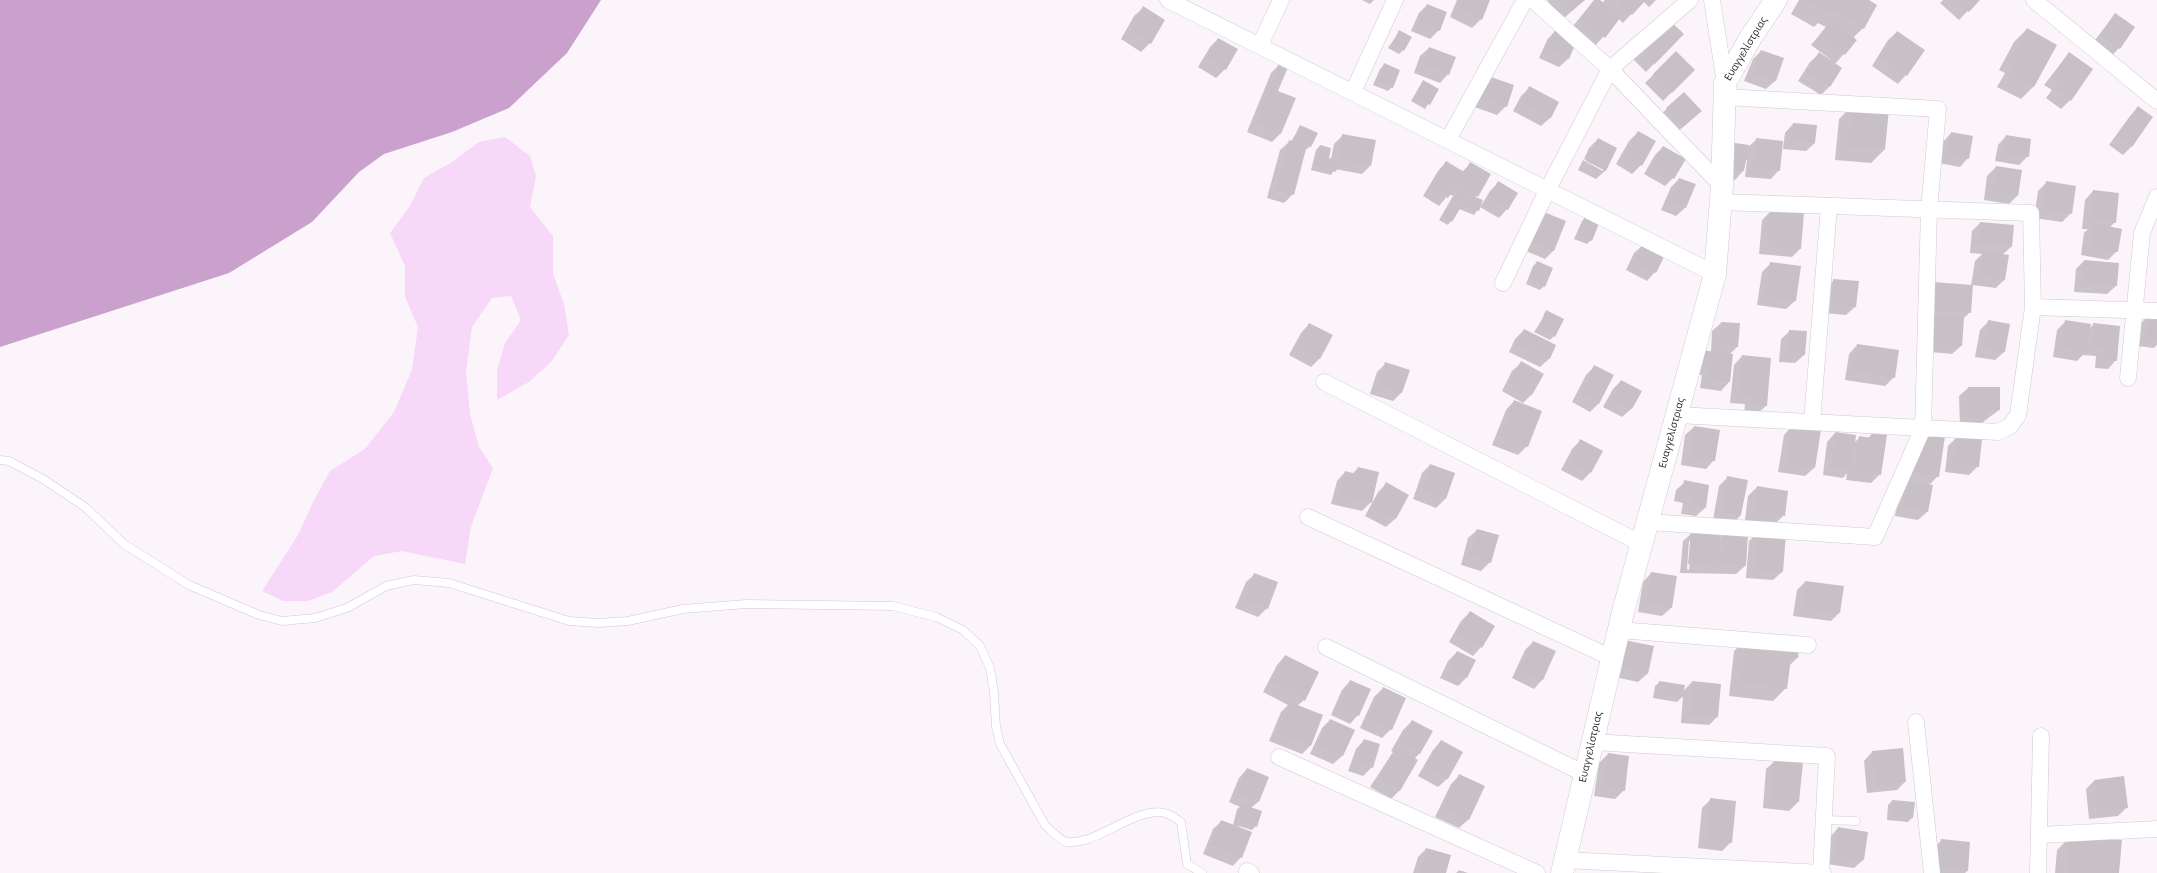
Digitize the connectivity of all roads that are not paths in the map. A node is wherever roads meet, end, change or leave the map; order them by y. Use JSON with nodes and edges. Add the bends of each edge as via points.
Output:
{"nodes":[{"id":1,"x":1168,"y":0,"type":"edge"},
{"id":2,"x":1281,"y":0,"type":"edge"},
{"id":3,"x":1395,"y":0,"type":"edge"},
{"id":4,"x":1690,"y":0,"type":"edge"},
{"id":5,"x":1712,"y":0,"type":"edge"},
{"id":6,"x":1776,"y":0,"type":"edge"},
{"id":7,"x":2034,"y":0,"type":"edge"},
{"id":8,"x":1534,"y":1,"type":"edge"},
{"id":9,"x":1260,"y":46,"type":"junction"},
{"id":10,"x":1610,"y":69,"type":"junction"},
{"id":11,"x":1725,"y":90,"type":"junction"},
{"id":12,"x":1352,"y":92,"type":"junction"},
{"id":13,"x":2157,"y":102,"type":"edge"},
{"id":14,"x":1448,"y":140,"type":"junction"},
{"id":15,"x":1547,"y":191,"type":"junction"},
{"id":16,"x":1722,"y":194,"type":"junction"},
{"id":17,"x":2157,"y":197,"type":"edge"},
{"id":18,"x":1829,"y":206,"type":"junction"},
{"id":19,"x":1929,"y":210,"type":"junction"},
{"id":20,"x":1715,"y":274,"type":"junction"},
{"id":21,"x":1503,"y":283,"type":"dead end"},
{"id":22,"x":2033,"y":307,"type":"junction"},
{"id":23,"x":2136,"y":309,"type":"junction"},
{"id":24,"x":2157,"y":311,"type":"edge"},
{"id":25,"x":2128,"y":378,"type":"dead end"},
{"id":26,"x":1324,"y":382,"type":"dead end"},
{"id":27,"x":1677,"y":415,"type":"junction"},
{"id":28,"x":1812,"y":422,"type":"junction"},
{"id":29,"x":1923,"y":428,"type":"junction"},
{"id":30,"x":0,"y":460,"type":"edge"},
{"id":31,"x":1308,"y":517,"type":"dead end"},
{"id":32,"x":1648,"y":522,"type":"junction"},
{"id":33,"x":1642,"y":544,"type":"junction"},
{"id":34,"x":1619,"y":630,"type":"junction"},
{"id":35,"x":1808,"y":645,"type":"dead end"},
{"id":36,"x":1326,"y":647,"type":"dead end"},
{"id":37,"x":1612,"y":658,"type":"junction"},
{"id":38,"x":1916,"y":722,"type":"dead end"},
{"id":39,"x":2041,"y":736,"type":"dead end"},
{"id":40,"x":1592,"y":742,"type":"junction"},
{"id":41,"x":1279,"y":758,"type":"dead end"},
{"id":42,"x":1585,"y":774,"type":"junction"},
{"id":43,"x":1824,"y":820,"type":"junction"},
{"id":44,"x":1856,"y":821,"type":"dead end"},
{"id":45,"x":2157,"y":829,"type":"edge"},
{"id":46,"x":2039,"y":835,"type":"junction"},
{"id":47,"x":1564,"y":867,"type":"edge"},
{"id":48,"x":1202,"y":873,"type":"edge"},
{"id":49,"x":1538,"y":873,"type":"edge"},
{"id":50,"x":1822,"y":873,"type":"edge"},
{"id":51,"x":1932,"y":873,"type":"edge"},
{"id":52,"x":2038,"y":873,"type":"edge"}],
"edges":[{"from":1,"to":9,"type":"street"},
{"from":2,"to":9,"type":"street"},
{"from":3,"to":12,"type":"street"},
{"from":4,"to":10,"type":"street"},
{"from":5,"to":11,"type":"street"},
{"from":6,"to":11,"type":"street","name":"Ευαγγελίστριας","via":[[1751,37]]},
{"from":7,"to":13,"type":"street"},
{"from":8,"to":10,"type":"street"},
{"from":8,"to":14,"type":"street"},
{"from":9,"to":12,"type":"street"},
{"from":10,"to":15,"type":"street"},
{"from":10,"to":16,"type":"street"},
{"from":11,"to":16,"type":"street","name":"Ευαγγελίστριας"},
{"from":11,"to":19,"type":"street","via":[[1938,109]]},
{"from":12,"to":14,"type":"street"},
{"from":14,"to":15,"type":"street"},
{"from":15,"to":20,"type":"street"},
{"from":15,"to":21,"type":"street"},
{"from":16,"to":18,"type":"street"},
{"from":16,"to":20,"type":"street","name":"Ευαγγελίστριας"},
{"from":17,"to":23,"type":"street","via":[[2142,233]]},
{"from":18,"to":19,"type":"street"},
{"from":18,"to":28,"type":"street"},
{"from":19,"to":22,"type":"street","via":[[2031,213]]},
{"from":19,"to":29,"type":"street"},
{"from":20,"to":27,"type":"street","name":"Ευαγγελίστριας"},
{"from":22,"to":23,"type":"street"},
{"from":22,"to":29,"type":"street","via":[[2018,415],[2010,426],[1998,432]]},
{"from":23,"to":24,"type":"street"},
{"from":23,"to":25,"type":"street"},
{"from":26,"to":33,"type":"street"},
{"from":27,"to":28,"type":"street"},
{"from":27,"to":32,"type":"street","name":"Ευαγγελίστριας"},
{"from":28,"to":29,"type":"street"},
{"from":29,"to":32,"type":"street","via":[[1875,536]]},
{"from":30,"to":48,"type":"lane","via":[[9,461],[43,479],[85,507],[124,544],[189,585],[258,615],[282,621],[315,618],[346,608],[386,586],[414,580],[449,584],[569,621],[628,621],[683,609],[746,604],[893,606],[936,617],[963,630],[980,646],[990,668],[1000,744],[1045,825],[1066,842],[1074,842],[1098,837],[1121,824],[1152,812],[1167,814],[1181,822],[1187,864]]},
{"from":31,"to":37,"type":"street"},
{"from":32,"to":33,"type":"street","name":"Ευαγγελίστριας"},
{"from":33,"to":34,"type":"street","name":"Ευαγγελίστριας"},
{"from":34,"to":35,"type":"street"},
{"from":34,"to":37,"type":"street","name":"Ευαγγελίστριας"},
{"from":36,"to":42,"type":"street"},
{"from":37,"to":40,"type":"street","name":"Ευαγγελίστριας"},
{"from":38,"to":51,"type":"street"},
{"from":39,"to":46,"type":"street"},
{"from":40,"to":42,"type":"street","name":"Ευαγγελίστριας"},
{"from":40,"to":43,"type":"street","via":[[1827,756]]},
{"from":41,"to":49,"type":"street"},
{"from":42,"to":47,"type":"street","name":"Ευαγγελίστριας"},
{"from":43,"to":44,"type":"lane"},
{"from":43,"to":50,"type":"street"},
{"from":45,"to":46,"type":"street"},
{"from":46,"to":52,"type":"street"},
{"from":47,"to":50,"type":"street"}]}
